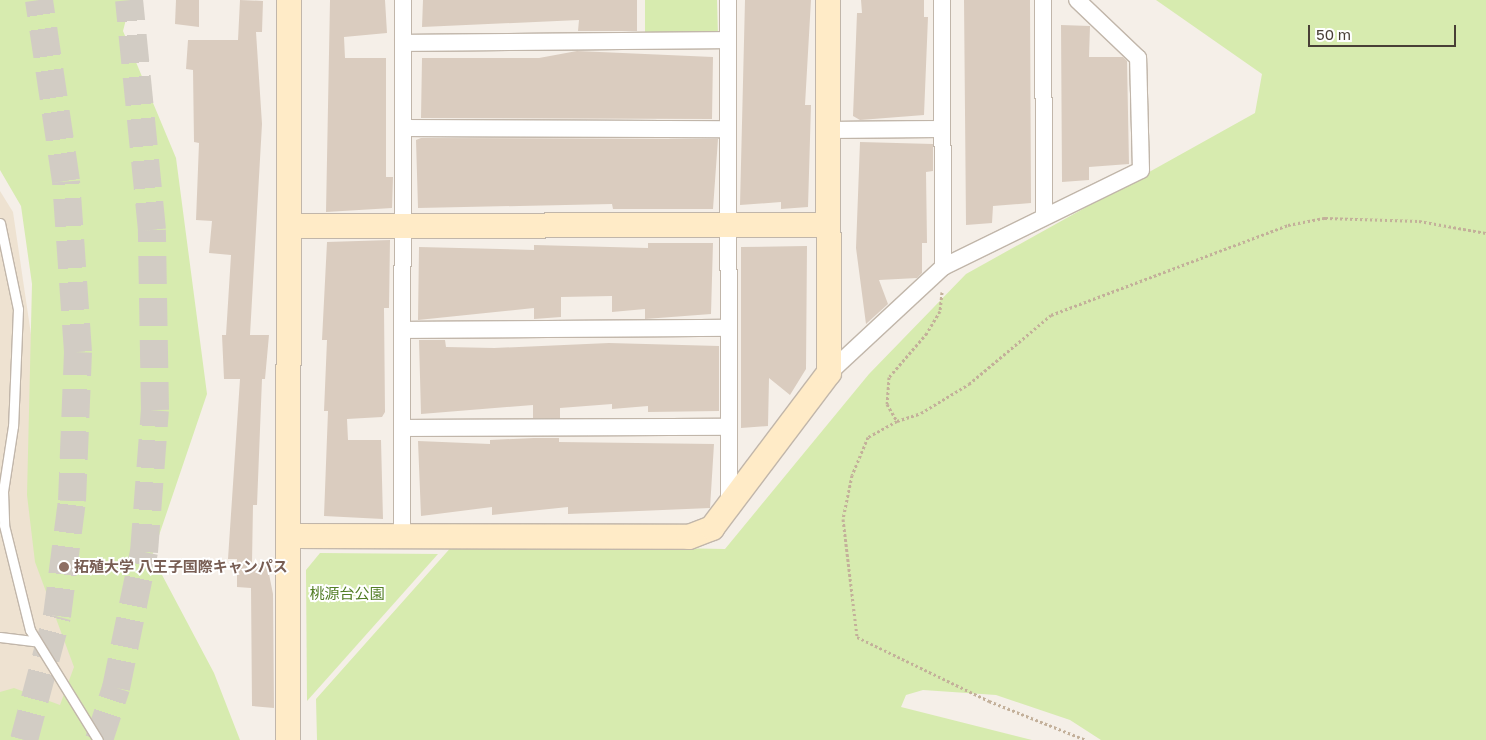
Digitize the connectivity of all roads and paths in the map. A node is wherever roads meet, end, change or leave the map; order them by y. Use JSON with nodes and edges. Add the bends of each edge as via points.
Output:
{"nodes":[{"id":1,"x":288,"y":0,"type":"edge"},
{"id":2,"x":403,"y":0,"type":"edge"},
{"id":3,"x":728,"y":0,"type":"edge"},
{"id":4,"x":828,"y":0,"type":"edge"},
{"id":5,"x":942,"y":0,"type":"edge"},
{"id":6,"x":1043,"y":0,"type":"edge"},
{"id":7,"x":1077,"y":0,"type":"edge"},
{"id":8,"x":728,"y":40,"type":"junction"},
{"id":9,"x":403,"y":43,"type":"junction"},
{"id":10,"x":403,"y":128,"type":"junction"},
{"id":11,"x":728,"y":129,"type":"junction"},
{"id":12,"x":942,"y":129,"type":"junction"},
{"id":13,"x":828,"y":130,"type":"junction"},
{"id":14,"x":1044,"y":214,"type":"junction"},
{"id":15,"x":0,"y":223,"type":"edge"},
{"id":16,"x":402,"y":225,"type":"junction"},
{"id":17,"x":728,"y":225,"type":"junction"},
{"id":18,"x":828,"y":225,"type":"junction"},
{"id":19,"x":289,"y":226,"type":"junction"},
{"id":20,"x":1486,"y":233,"type":"edge"},
{"id":21,"x":943,"y":266,"type":"junction"},
{"id":22,"x":729,"y":328,"type":"junction"},
{"id":23,"x":403,"y":330,"type":"junction"},
{"id":24,"x":829,"y":373,"type":"junction"},
{"id":25,"x":897,"y":421,"type":"junction"},
{"id":26,"x":729,"y":427,"type":"junction"},
{"id":27,"x":403,"y":428,"type":"junction"},
{"id":28,"x":729,"y":508,"type":"junction"},
{"id":29,"x":289,"y":536,"type":"junction"},
{"id":30,"x":402,"y":537,"type":"junction"},
{"id":31,"x":0,"y":637,"type":"edge"},
{"id":32,"x":35,"y":641,"type":"junction"},
{"id":33,"x":98,"y":740,"type":"edge"},
{"id":34,"x":288,"y":740,"type":"edge"},
{"id":35,"x":1086,"y":740,"type":"edge"}],
"edges":[{"from":1,"to":19,"type":"street"},
{"from":2,"to":9,"type":"street"},
{"from":3,"to":8,"type":"street"},
{"from":4,"to":13,"type":"street"},
{"from":5,"to":12,"type":"street"},
{"from":6,"to":14,"type":"street"},
{"from":7,"to":14,"type":"street","via":[[1138,58],[1141,170]]},
{"from":8,"to":9,"type":"street"},
{"from":8,"to":11,"type":"street"},
{"from":9,"to":10,"type":"street"},
{"from":10,"to":11,"type":"street"},
{"from":10,"to":16,"type":"street"},
{"from":11,"to":17,"type":"street"},
{"from":12,"to":13,"type":"street"},
{"from":12,"to":21,"type":"street"},
{"from":13,"to":18,"type":"street"},
{"from":14,"to":21,"type":"street"},
{"from":15,"to":32,"type":"lane","via":[[18,309],[13,426],[3,491],[4,525],[16,585]]},
{"from":16,"to":17,"type":"street"},
{"from":16,"to":19,"type":"street"},
{"from":16,"to":23,"type":"street"},
{"from":17,"to":18,"type":"street"},
{"from":17,"to":22,"type":"street"},
{"from":18,"to":24,"type":"street"},
{"from":19,"to":29,"type":"street"},
{"from":20,"to":25,"type":"path","via":[[1419,221],[1325,218],[1288,225],[1051,316],[969,384],[921,413]]},
{"from":21,"to":24,"type":"street"},
{"from":21,"to":25,"type":"path","via":[[940,310],[889,377],[886,404]]},
{"from":22,"to":23,"type":"street"},
{"from":22,"to":26,"type":"street"},
{"from":23,"to":27,"type":"street"},
{"from":24,"to":28,"type":"street"},
{"from":25,"to":35,"type":"path","via":[[868,437],[852,476],[843,519],[857,637],[989,701]]},
{"from":26,"to":27,"type":"street"},
{"from":26,"to":28,"type":"street"},
{"from":27,"to":30,"type":"street"},
{"from":28,"to":30,"type":"street","via":[[712,528],[689,536]]},
{"from":29,"to":30,"type":"street"},
{"from":29,"to":34,"type":"street"},
{"from":31,"to":32,"type":"lane"},
{"from":32,"to":33,"type":"lane"}]}
